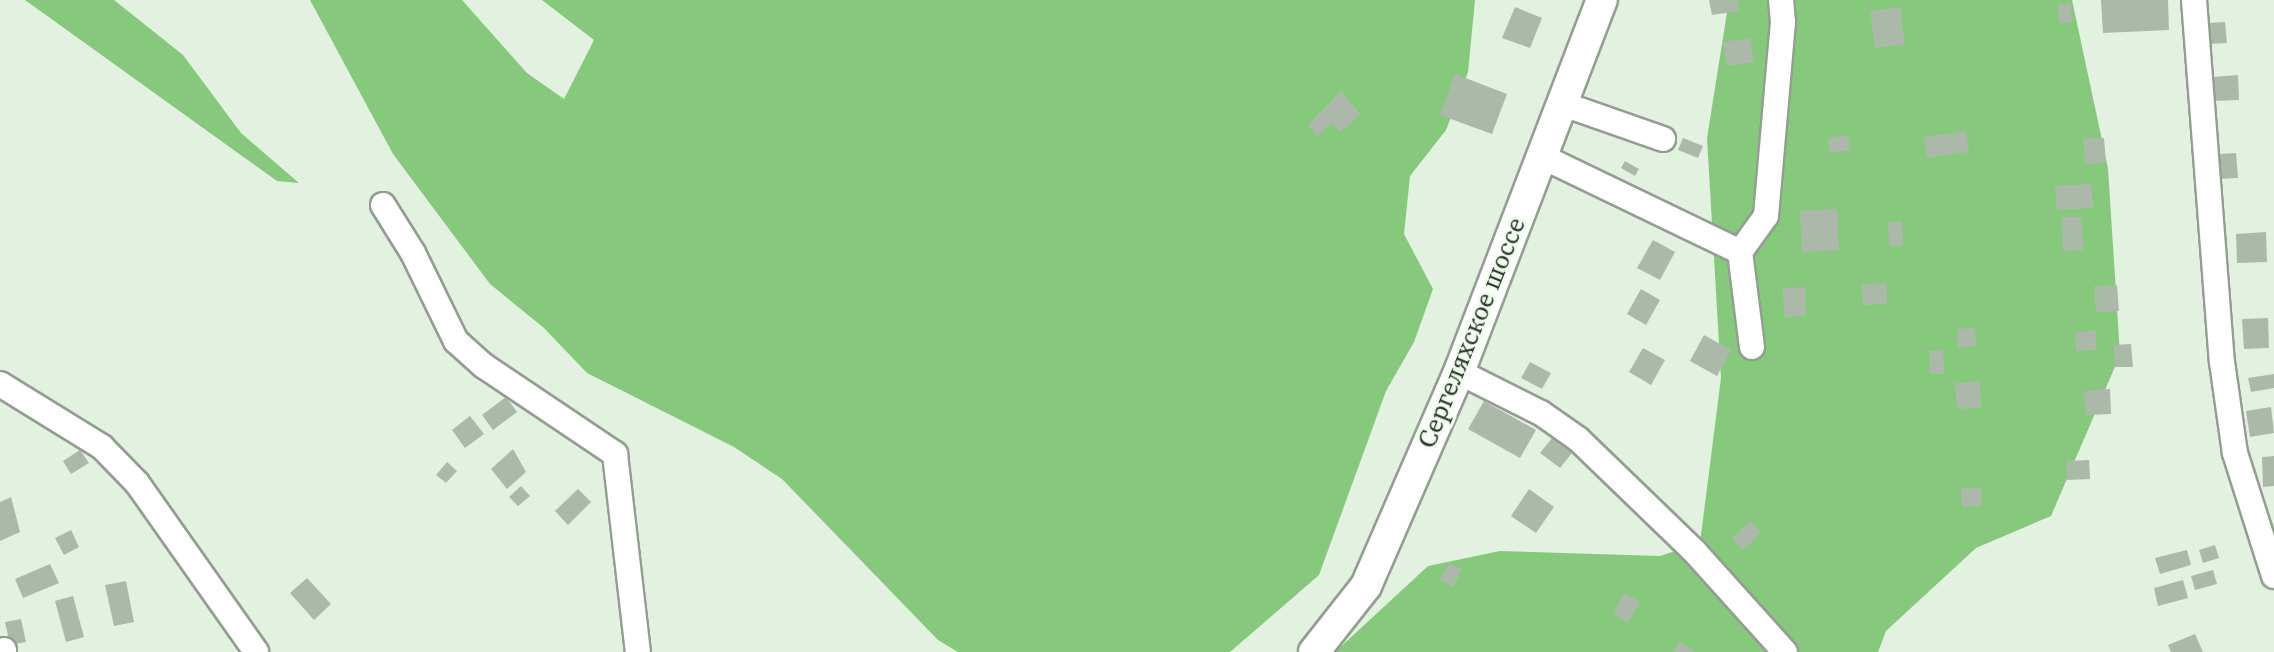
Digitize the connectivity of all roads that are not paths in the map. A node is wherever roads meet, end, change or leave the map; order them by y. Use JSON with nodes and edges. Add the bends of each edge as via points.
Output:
{"nodes":[{"id":1,"x":1602,"y":0,"type":"edge"},
{"id":2,"x":1781,"y":0,"type":"edge"},
{"id":3,"x":2194,"y":0,"type":"edge"},
{"id":4,"x":1563,"y":104,"type":"junction"},
{"id":5,"x":1663,"y":139,"type":"dead end"},
{"id":6,"x":1543,"y":157,"type":"junction"},
{"id":7,"x":383,"y":205,"type":"dead end"},
{"id":8,"x":1740,"y":252,"type":"junction"},
{"id":9,"x":1752,"y":347,"type":"dead end"},
{"id":10,"x":1459,"y":372,"type":"junction"},
{"id":11,"x":0,"y":384,"type":"edge"},
{"id":12,"x":2274,"y":576,"type":"edge"},
{"id":13,"x":256,"y":652,"type":"edge"},
{"id":14,"x":638,"y":652,"type":"edge"},
{"id":15,"x":1314,"y":652,"type":"edge"},
{"id":16,"x":1785,"y":652,"type":"edge"}],
"edges":[{"from":1,"to":4,"type":"main road","name":"Сергеляхское шоссе"},
{"from":2,"to":8,"type":"street","via":[[1766,216]]},
{"from":3,"to":12,"type":"street","via":[[2222,362],[2235,453]]},
{"from":4,"to":5,"type":"street"},
{"from":4,"to":6,"type":"main road","name":"Сергеляхское шоссе"},
{"from":6,"to":8,"type":"street"},
{"from":6,"to":10,"type":"main road","name":"Сергеляхское шоссе"},
{"from":7,"to":14,"type":"street","via":[[456,341],[484,366],[615,454]]},
{"from":8,"to":9,"type":"street"},
{"from":10,"to":15,"type":"main road","name":"Сергеляхское шоссе","via":[[1366,586]]},
{"from":10,"to":16,"type":"street","via":[[1541,413],[1578,439],[1694,551]]},
{"from":11,"to":13,"type":"street","via":[[102,447],[137,483]]}]}
